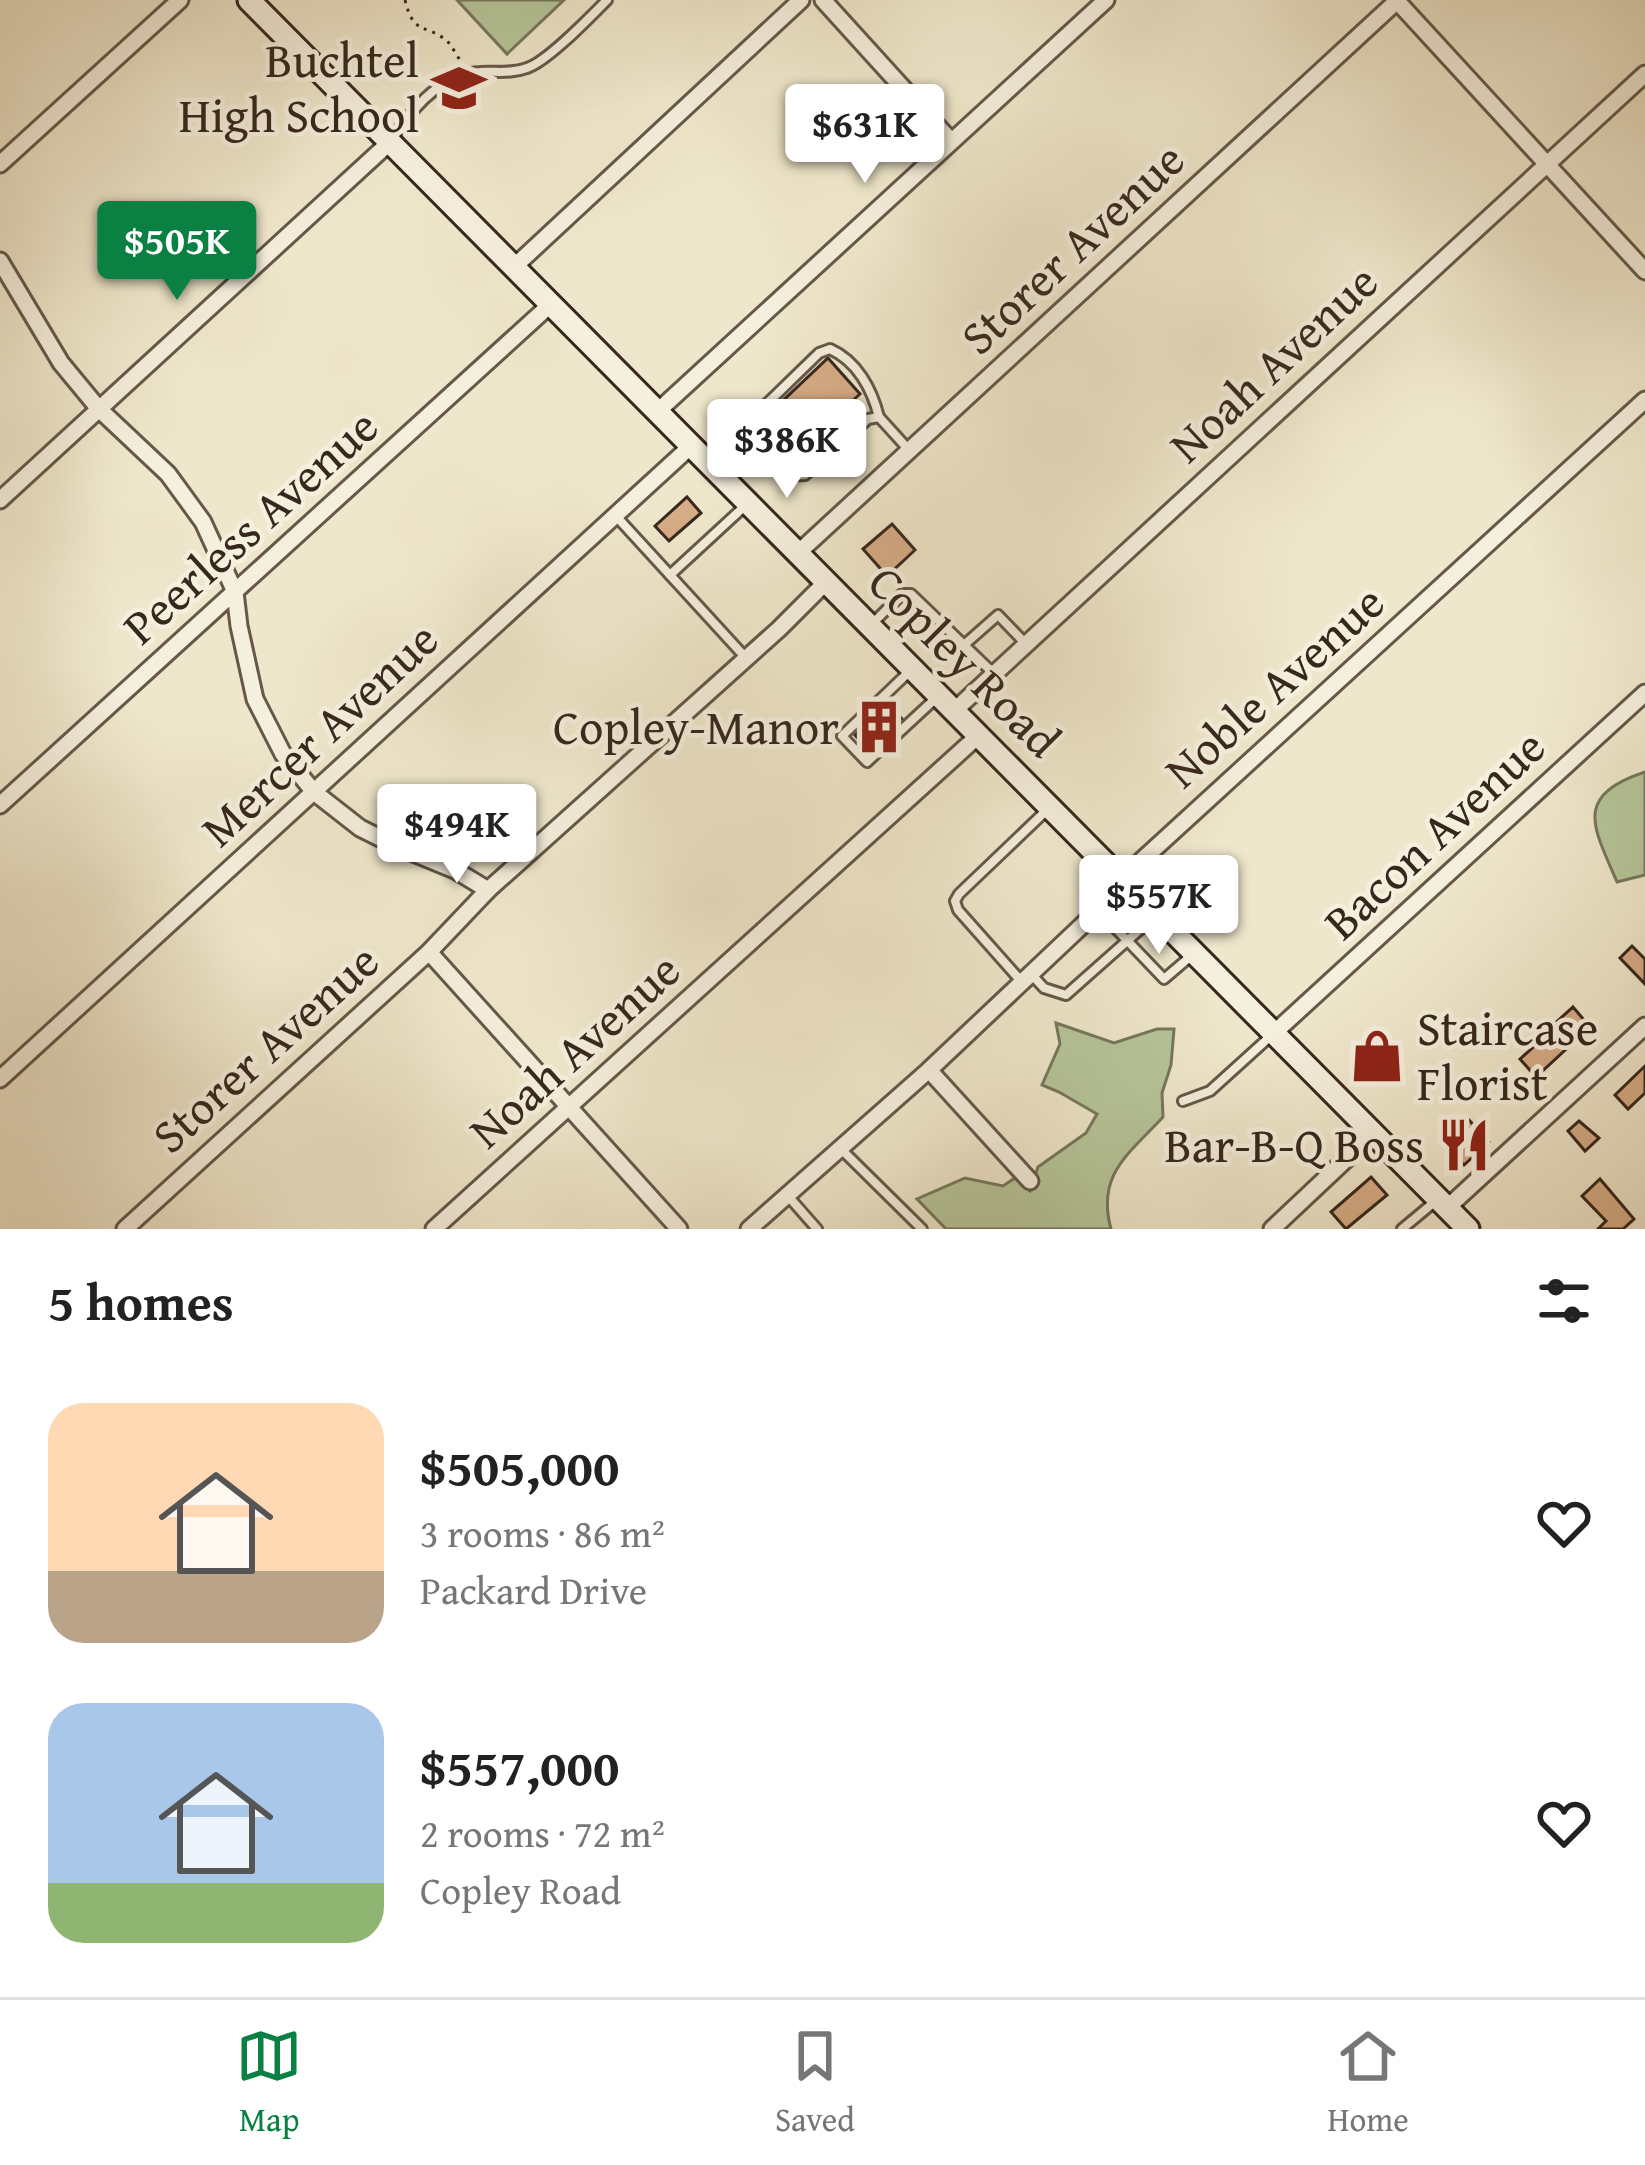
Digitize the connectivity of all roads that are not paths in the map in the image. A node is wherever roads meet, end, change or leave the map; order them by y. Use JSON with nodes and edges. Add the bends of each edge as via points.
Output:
{"nodes":[{"id":1,"x":180,"y":0,"type":"edge"},
{"id":2,"x":249,"y":0,"type":"edge"},
{"id":3,"x":607,"y":0,"type":"edge"},
{"id":4,"x":800,"y":0,"type":"edge"},
{"id":5,"x":823,"y":0,"type":"edge"},
{"id":6,"x":1106,"y":0,"type":"edge"},
{"id":7,"x":1390,"y":3,"type":"edge"},
{"id":8,"x":1645,"y":74,"type":"edge"},
{"id":9,"x":952,"y":141,"type":"junction"},
{"id":10,"x":389,"y":142,"type":"junction"},
{"id":11,"x":0,"y":164,"type":"edge"},
{"id":12,"x":1546,"y":164,"type":"junction"},
{"id":13,"x":0,"y":261,"type":"edge"},
{"id":14,"x":515,"y":266,"type":"junction"},
{"id":15,"x":1645,"y":271,"type":"edge"},
{"id":16,"x":551,"y":304,"type":"junction"},
{"id":17,"x":1645,"y":400,"type":"edge"},
{"id":18,"x":99,"y":410,"type":"junction"},
{"id":19,"x":658,"y":411,"type":"junction"},
{"id":20,"x":879,"y":417,"type":"junction"},
{"id":21,"x":742,"y":432,"type":"junction"},
{"id":22,"x":909,"y":450,"type":"junction"},
{"id":23,"x":698,"y":453,"type":"junction"},
{"id":24,"x":0,"y":500,"type":"edge"},
{"id":25,"x":748,"y":502,"type":"junction"},
{"id":26,"x":615,"y":515,"type":"junction"},
{"id":27,"x":798,"y":553,"type":"junction"},
{"id":28,"x":669,"y":575,"type":"junction"},
{"id":29,"x":826,"y":582,"type":"junction"},
{"id":30,"x":235,"y":592,"type":"junction"},
{"id":31,"x":870,"y":626,"type":"junction"},
{"id":32,"x":1026,"y":644,"type":"junction"},
{"id":33,"x":964,"y":645,"type":"junction"},
{"id":34,"x":746,"y":658,"type":"junction"},
{"id":35,"x":913,"y":668,"type":"junction"},
{"id":36,"x":994,"y":674,"type":"junction"},
{"id":37,"x":1645,"y":692,"type":"edge"},
{"id":38,"x":947,"y":702,"type":"junction"},
{"id":39,"x":979,"y":735,"type":"junction"},
{"id":40,"x":314,"y":792,"type":"junction"},
{"id":41,"x":0,"y":805,"type":"edge"},
{"id":42,"x":1050,"y":806,"type":"junction"},
{"id":43,"x":1126,"y":884,"type":"junction"},
{"id":44,"x":488,"y":890,"type":"junction"},
{"id":45,"x":1098,"y":910,"type":"junction"},
{"id":46,"x":1156,"y":914,"type":"junction"},
{"id":47,"x":1126,"y":941,"type":"junction"},
{"id":48,"x":429,"y":952,"type":"junction"},
{"id":49,"x":1195,"y":953,"type":"junction"},
{"id":50,"x":1026,"y":978,"type":"junction"},
{"id":51,"x":1645,"y":1026,"type":"edge"},
{"id":52,"x":1274,"y":1033,"type":"junction"},
{"id":53,"x":929,"y":1070,"type":"junction"},
{"id":54,"x":0,"y":1079,"type":"edge"},
{"id":55,"x":1183,"y":1101,"type":"dead end"},
{"id":56,"x":568,"y":1106,"type":"junction"},
{"id":57,"x":1374,"y":1133,"type":"junction"},
{"id":58,"x":840,"y":1148,"type":"junction"},
{"id":59,"x":1030,"y":1181,"type":"dead end"},
{"id":60,"x":787,"y":1195,"type":"junction"},
{"id":61,"x":1443,"y":1203,"type":"junction"},
{"id":62,"x":124,"y":1229,"type":"edge"},
{"id":63,"x":434,"y":1229,"type":"edge"},
{"id":64,"x":679,"y":1229,"type":"edge"},
{"id":65,"x":748,"y":1229,"type":"edge"},
{"id":66,"x":817,"y":1229,"type":"edge"},
{"id":67,"x":922,"y":1229,"type":"edge"},
{"id":68,"x":1272,"y":1229,"type":"edge"},
{"id":69,"x":1402,"y":1229,"type":"edge"},
{"id":70,"x":1468,"y":1229,"type":"edge"}],
"edges":[{"from":1,"to":11,"type":"street"},
{"from":2,"to":10,"type":"main road","name":"Copley Road"},
{"from":3,"to":10,"type":"lane","via":[[534,66],[466,74],[439,86]]},
{"from":4,"to":14,"type":"street"},
{"from":5,"to":9,"type":"street"},
{"from":6,"to":9,"type":"street"},
{"from":7,"to":12,"type":"street"},
{"from":7,"to":22,"type":"street","name":"Storer Avenue"},
{"from":8,"to":12,"type":"street","name":"Noah Avenue"},
{"from":9,"to":19,"type":"street"},
{"from":10,"to":14,"type":"main road","name":"Copley Road"},
{"from":10,"to":18,"type":"street"},
{"from":12,"to":15,"type":"street"},
{"from":12,"to":32,"type":"street","name":"Noah Avenue"},
{"from":13,"to":18,"type":"street"},
{"from":14,"to":16,"type":"main road","name":"Copley Road"},
{"from":16,"to":19,"type":"main road","name":"Copley Road"},
{"from":16,"to":30,"type":"street","name":"Peerless Avenue"},
{"from":17,"to":43,"type":"street","name":"Noble Avenue"},
{"from":18,"to":24,"type":"street"},
{"from":18,"to":30,"type":"street","via":[[183,493]]},
{"from":19,"to":23,"type":"main road","name":"Copley Road"},
{"from":20,"to":21,"type":"lane","via":[[805,475],[779,471]]},
{"from":20,"to":21,"type":"lane","via":[[862,377],[830,349]]},
{"from":20,"to":22,"type":"lane"},
{"from":21,"to":23,"type":"lane"},
{"from":22,"to":27,"type":"street","name":"Storer Avenue"},
{"from":23,"to":25,"type":"main road","name":"Copley Road"},
{"from":23,"to":26,"type":"street","name":"Mercer Avenue"},
{"from":25,"to":27,"type":"main road","name":"Copley Road"},
{"from":25,"to":28,"type":"lane"},
{"from":26,"to":28,"type":"lane"},
{"from":26,"to":40,"type":"street","name":"Mercer Avenue"},
{"from":27,"to":29,"type":"main road","name":"Copley Road"},
{"from":28,"to":34,"type":"lane"},
{"from":29,"to":31,"type":"main road","name":"Copley Road"},
{"from":29,"to":34,"type":"street","name":"Storer Avenue"},
{"from":30,"to":40,"type":"street","via":[[255,699]]},
{"from":30,"to":41,"type":"street","name":"Peerless Avenue"},
{"from":31,"to":33,"type":"lane","via":[[911,594]]},
{"from":31,"to":35,"type":"main road","name":"Copley Road"},
{"from":32,"to":33,"type":"lane","via":[[998,615]]},
{"from":32,"to":36,"type":"street","name":"Noah Avenue"},
{"from":33,"to":36,"type":"lane"},
{"from":34,"to":44,"type":"street","name":"Storer Avenue"},
{"from":35,"to":38,"type":"main road","name":"Copley Road"},
{"from":35,"to":38,"type":"lane","via":[[842,736],[867,762]]},
{"from":36,"to":38,"type":"street","name":"Noah Avenue"},
{"from":37,"to":52,"type":"street","name":"Bacon Avenue"},
{"from":38,"to":39,"type":"main road","name":"Copley Road"},
{"from":39,"to":42,"type":"main road","name":"Copley Road"},
{"from":39,"to":56,"type":"street","name":"Noah Avenue"},
{"from":40,"to":44,"type":"street","via":[[371,834]]},
{"from":40,"to":54,"type":"street","name":"Mercer Avenue"},
{"from":42,"to":43,"type":"main road","name":"Copley Road"},
{"from":42,"to":50,"type":"lane","via":[[956,902]]},
{"from":43,"to":45,"type":"street","name":"Noble Avenue"},
{"from":43,"to":46,"type":"main road","name":"Copley Road"},
{"from":44,"to":48,"type":"street","name":"Storer Avenue"},
{"from":45,"to":47,"type":"lane"},
{"from":45,"to":50,"type":"street","name":"Noble Avenue"},
{"from":46,"to":47,"type":"lane"},
{"from":46,"to":49,"type":"main road","name":"Copley Road"},
{"from":47,"to":49,"type":"lane","via":[[1164,979]]},
{"from":47,"to":50,"type":"lane","via":[[1066,995]]},
{"from":48,"to":56,"type":"street"},
{"from":48,"to":62,"type":"street","name":"Storer Avenue"},
{"from":49,"to":52,"type":"main road","name":"Copley Road"},
{"from":50,"to":53,"type":"street","name":"Noble Avenue"},
{"from":51,"to":61,"type":"street"},
{"from":52,"to":55,"type":"lane","via":[[1210,1091]]},
{"from":52,"to":57,"type":"main road","name":"Copley Road"},
{"from":53,"to":58,"type":"street","name":"Noble Avenue"},
{"from":53,"to":59,"type":"street"},
{"from":56,"to":63,"type":"street","name":"Noah Avenue"},
{"from":56,"to":64,"type":"street"},
{"from":57,"to":61,"type":"main road","name":"Copley Road"},
{"from":57,"to":68,"type":"street"},
{"from":58,"to":60,"type":"street","name":"Noble Avenue"},
{"from":58,"to":67,"type":"lane"},
{"from":60,"to":65,"type":"street","name":"Noble Avenue"},
{"from":60,"to":66,"type":"lane"},
{"from":61,"to":69,"type":"lane"},
{"from":61,"to":70,"type":"main road","name":"Copley Road"}]}
